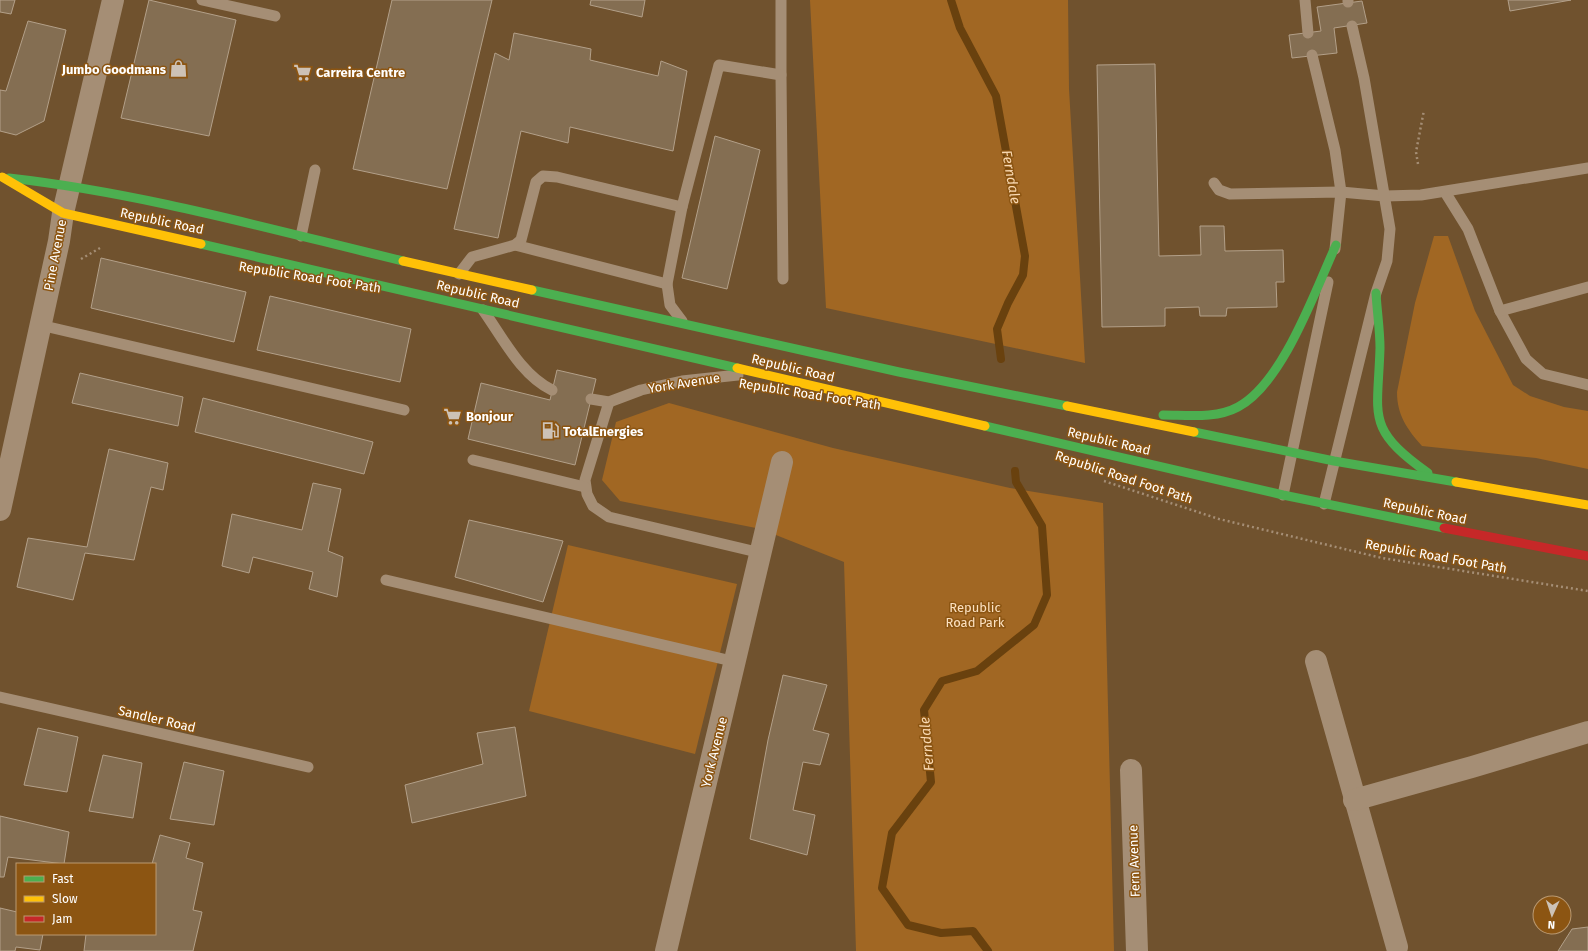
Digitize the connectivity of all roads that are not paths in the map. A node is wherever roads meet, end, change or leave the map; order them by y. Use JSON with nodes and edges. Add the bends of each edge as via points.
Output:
{"nodes":[{"id":1,"x":113,"y":0,"type":"edge"},
{"id":2,"x":202,"y":0,"type":"edge"},
{"id":3,"x":781,"y":0,"type":"edge"},
{"id":4,"x":1305,"y":0,"type":"edge"},
{"id":5,"x":275,"y":16,"type":"dead end"},
{"id":6,"x":1352,"y":26,"type":"dead end"},
{"id":7,"x":1308,"y":33,"type":"dead end"},
{"id":8,"x":1312,"y":56,"type":"dead end"},
{"id":9,"x":781,"y":75,"type":"junction"},
{"id":10,"x":1588,"y":168,"type":"edge"},
{"id":11,"x":315,"y":170,"type":"dead end"},
{"id":12,"x":1,"y":177,"type":"edge"},
{"id":13,"x":1214,"y":183,"type":"dead end"},
{"id":14,"x":70,"y":185,"type":"junction"},
{"id":15,"x":1341,"y":192,"type":"junction"},
{"id":16,"x":1444,"y":192,"type":"junction"},
{"id":17,"x":1385,"y":196,"type":"junction"},
{"id":18,"x":682,"y":207,"type":"junction"},
{"id":19,"x":63,"y":214,"type":"junction"},
{"id":20,"x":301,"y":236,"type":"junction"},
{"id":21,"x":516,"y":245,"type":"junction"},
{"id":22,"x":1336,"y":245,"type":"junction"},
{"id":23,"x":459,"y":274,"type":"junction"},
{"id":24,"x":783,"y":279,"type":"dead end"},
{"id":25,"x":667,"y":284,"type":"junction"},
{"id":26,"x":1588,"y":287,"type":"edge"},
{"id":27,"x":1376,"y":293,"type":"junction"},
{"id":28,"x":482,"y":308,"type":"junction"},
{"id":29,"x":1500,"y":311,"type":"junction"},
{"id":30,"x":40,"y":325,"type":"junction"},
{"id":31,"x":685,"y":325,"type":"junction"},
{"id":32,"x":761,"y":373,"type":"junction"},
{"id":33,"x":1588,"y":385,"type":"edge"},
{"id":34,"x":552,"y":390,"type":"dead end"},
{"id":35,"x":591,"y":399,"type":"dead end"},
{"id":36,"x":608,"y":402,"type":"junction"},
{"id":37,"x":404,"y":410,"type":"dead end"},
{"id":38,"x":1091,"y":412,"type":"junction"},
{"id":39,"x":1293,"y":452,"type":"junction"},
{"id":40,"x":473,"y":460,"type":"dead end"},
{"id":41,"x":1334,"y":460,"type":"junction"},
{"id":42,"x":782,"y":462,"type":"dead end"},
{"id":43,"x":1434,"y":477,"type":"junction"},
{"id":44,"x":585,"y":487,"type":"junction"},
{"id":45,"x":1283,"y":495,"type":"junction"},
{"id":46,"x":1324,"y":504,"type":"junction"},
{"id":47,"x":1588,"y":505,"type":"edge"},
{"id":48,"x":0,"y":510,"type":"edge"},
{"id":49,"x":761,"y":552,"type":"junction"},
{"id":50,"x":1588,"y":556,"type":"edge"},
{"id":51,"x":386,"y":580,"type":"dead end"},
{"id":52,"x":736,"y":662,"type":"junction"},
{"id":53,"x":1316,"y":662,"type":"dead end"},
{"id":54,"x":0,"y":697,"type":"edge"},
{"id":55,"x":1588,"y":732,"type":"edge"},
{"id":56,"x":308,"y":768,"type":"dead end"},
{"id":57,"x":1131,"y":770,"type":"dead end"},
{"id":58,"x":1354,"y":800,"type":"junction"},
{"id":59,"x":1397,"y":947,"type":"dead end"},
{"id":60,"x":666,"y":951,"type":"edge"},
{"id":61,"x":1137,"y":951,"type":"edge"}],
"edges":[{"from":1,"to":14,"type":"street","name":"Pine Avenue"},
{"from":2,"to":5,"type":"lane"},
{"from":3,"to":9,"type":"lane"},
{"from":4,"to":7,"type":"lane"},
{"from":6,"to":17,"type":"lane"},
{"from":8,"to":15,"type":"lane","via":[[1335,150]]},
{"from":9,"to":18,"type":"lane","via":[[719,65]]},
{"from":9,"to":24,"type":"lane"},
{"from":10,"to":16,"type":"lane"},
{"from":11,"to":20,"type":"lane"},
{"from":12,"to":14,"type":"main road","name":"Republic Road"},
{"from":12,"to":19,"type":"main road","name":"Republic Road"},
{"from":13,"to":15,"type":"lane","via":[[1218,190],[1230,194]]},
{"from":14,"to":19,"type":"street","name":"Pine Avenue"},
{"from":14,"to":20,"type":"main road","name":"Republic Road","via":[[130,196]]},
{"from":15,"to":17,"type":"lane"},
{"from":15,"to":22,"type":"lane"},
{"from":16,"to":17,"type":"lane"},
{"from":16,"to":29,"type":"lane","via":[[1468,229]]},
{"from":17,"to":27,"type":"lane","via":[[1390,229],[1387,261]]},
{"from":18,"to":21,"type":"lane","via":[[557,177],[543,176],[536,182],[524,231]]},
{"from":18,"to":25,"type":"lane"},
{"from":19,"to":28,"type":"main road","name":"Republic Road","via":[[127,226]]},
{"from":19,"to":30,"type":"street","name":"Pine Avenue","via":[[60,241]]},
{"from":20,"to":23,"type":"main road","name":"Republic Road"},
{"from":21,"to":23,"type":"lane","via":[[472,257]]},
{"from":21,"to":25,"type":"lane"},
{"from":22,"to":38,"type":"main road","via":[[1278,366],[1264,386],[1238,407],[1199,416]]},
{"from":22,"to":39,"type":"lane"},
{"from":23,"to":31,"type":"main road","name":"Republic Road"},
{"from":25,"to":31,"type":"lane","via":[[670,305]]},
{"from":26,"to":29,"type":"lane"},
{"from":27,"to":41,"type":"lane"},
{"from":27,"to":43,"type":"main road","via":[[1380,346],[1376,411],[1383,432],[1391,445]]},
{"from":28,"to":32,"type":"main road","name":"Republic Road"},
{"from":28,"to":34,"type":"lane","via":[[523,368],[539,384]]},
{"from":29,"to":33,"type":"lane","via":[[1526,359],[1543,374]]},
{"from":30,"to":37,"type":"lane"},
{"from":30,"to":48,"type":"street","name":"Pine Avenue"},
{"from":31,"to":38,"type":"main road","name":"Republic Road"},
{"from":32,"to":36,"type":"lane","name":"York Avenue","via":[[682,380],[641,390]]},
{"from":32,"to":45,"type":"main road","name":"Republic Road"},
{"from":35,"to":36,"type":"lane","name":"York Avenue"},
{"from":36,"to":44,"type":"lane"},
{"from":38,"to":39,"type":"main road","name":"Republic Road"},
{"from":39,"to":41,"type":"main road","name":"Republic Road"},
{"from":39,"to":45,"type":"lane"},
{"from":40,"to":44,"type":"lane"},
{"from":41,"to":43,"type":"main road","name":"Republic Road"},
{"from":41,"to":46,"type":"lane"},
{"from":42,"to":49,"type":"street","name":"York Avenue"},
{"from":43,"to":47,"type":"main road","name":"Republic Road"},
{"from":44,"to":49,"type":"lane","via":[[593,506],[609,517]]},
{"from":45,"to":46,"type":"main road","name":"Republic Road"},
{"from":46,"to":50,"type":"main road","name":"Republic Road"},
{"from":49,"to":52,"type":"street","name":"York Avenue"},
{"from":51,"to":52,"type":"lane"},
{"from":52,"to":60,"type":"street","name":"York Avenue"},
{"from":53,"to":58,"type":"street"},
{"from":54,"to":56,"type":"lane","name":"Sandler Road"},
{"from":55,"to":58,"type":"street"},
{"from":57,"to":61,"type":"street","name":"Fern Avenue"},
{"from":58,"to":59,"type":"street"}]}
